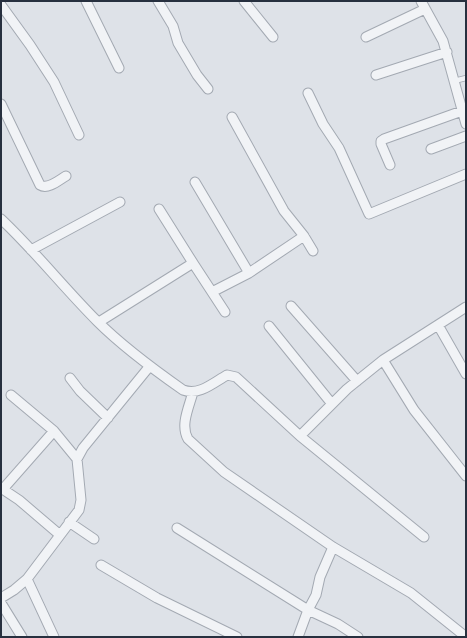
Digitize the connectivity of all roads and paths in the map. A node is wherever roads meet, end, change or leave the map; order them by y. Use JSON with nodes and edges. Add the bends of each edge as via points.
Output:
{"nodes":[{"id":1,"x":86,"y":1,"type":"edge"},
{"id":2,"x":158,"y":1,"type":"edge"},
{"id":3,"x":244,"y":1,"type":"edge"},
{"id":4,"x":1,"y":5,"type":"edge"},
{"id":5,"x":423,"y":5,"type":"edge"},
{"id":6,"x":273,"y":37,"type":"dead end"},
{"id":7,"x":366,"y":37,"type":"dead end"},
{"id":8,"x":447,"y":52,"type":"junction"},
{"id":9,"x":119,"y":68,"type":"dead end"},
{"id":10,"x":376,"y":75,"type":"dead end"},
{"id":11,"x":466,"y":78,"type":"edge"},
{"id":12,"x":454,"y":81,"type":"junction"},
{"id":13,"x":208,"y":89,"type":"dead end"},
{"id":14,"x":308,"y":93,"type":"dead end"},
{"id":15,"x":1,"y":104,"type":"edge"},
{"id":16,"x":462,"y":111,"type":"junction"},
{"id":17,"x":232,"y":117,"type":"dead end"},
{"id":18,"x":466,"y":124,"type":"edge"},
{"id":19,"x":79,"y":135,"type":"dead end"},
{"id":20,"x":466,"y":136,"type":"edge"},
{"id":21,"x":432,"y":149,"type":"dead end"},
{"id":22,"x":390,"y":165,"type":"dead end"},
{"id":23,"x":466,"y":174,"type":"edge"},
{"id":24,"x":66,"y":176,"type":"dead end"},
{"id":25,"x":195,"y":182,"type":"dead end"},
{"id":26,"x":120,"y":202,"type":"dead end"},
{"id":27,"x":159,"y":209,"type":"dead end"},
{"id":28,"x":1,"y":219,"type":"edge"},
{"id":29,"x":304,"y":236,"type":"junction"},
{"id":30,"x":31,"y":250,"type":"junction"},
{"id":31,"x":313,"y":251,"type":"dead end"},
{"id":32,"x":193,"y":263,"type":"junction"},
{"id":33,"x":249,"y":273,"type":"junction"},
{"id":34,"x":212,"y":292,"type":"junction"},
{"id":35,"x":291,"y":306,"type":"dead end"},
{"id":36,"x":466,"y":307,"type":"edge"},
{"id":37,"x":225,"y":312,"type":"dead end"},
{"id":38,"x":98,"y":322,"type":"junction"},
{"id":39,"x":438,"y":325,"type":"junction"},
{"id":40,"x":269,"y":326,"type":"dead end"},
{"id":41,"x":383,"y":360,"type":"junction"},
{"id":42,"x":149,"y":366,"type":"junction"},
{"id":43,"x":466,"y":374,"type":"edge"},
{"id":44,"x":70,"y":378,"type":"dead end"},
{"id":45,"x":357,"y":381,"type":"junction"},
{"id":46,"x":193,"y":392,"type":"junction"},
{"id":47,"x":11,"y":395,"type":"dead end"},
{"id":48,"x":332,"y":404,"type":"junction"},
{"id":49,"x":108,"y":418,"type":"junction"},
{"id":50,"x":54,"y":431,"type":"junction"},
{"id":51,"x":300,"y":436,"type":"junction"},
{"id":52,"x":77,"y":459,"type":"junction"},
{"id":53,"x":466,"y":476,"type":"edge"},
{"id":54,"x":2,"y":488,"type":"edge"},
{"id":55,"x":69,"y":522,"type":"junction"},
{"id":56,"x":177,"y":528,"type":"dead end"},
{"id":57,"x":60,"y":535,"type":"junction"},
{"id":58,"x":424,"y":537,"type":"dead end"},
{"id":59,"x":94,"y":539,"type":"dead end"},
{"id":60,"x":333,"y":547,"type":"junction"},
{"id":61,"x":101,"y":565,"type":"dead end"},
{"id":62,"x":27,"y":579,"type":"junction"},
{"id":63,"x":1,"y":598,"type":"edge"},
{"id":64,"x":1,"y":603,"type":"edge"},
{"id":65,"x":308,"y":610,"type":"junction"},
{"id":66,"x":299,"y":636,"type":"edge"},
{"id":67,"x":22,"y":637,"type":"edge"},
{"id":68,"x":54,"y":637,"type":"edge"},
{"id":69,"x":237,"y":637,"type":"edge"},
{"id":70,"x":358,"y":637,"type":"edge"},
{"id":71,"x":466,"y":637,"type":"edge"}],
"edges":[{"from":1,"to":9,"type":"street"},
{"from":2,"to":13,"type":"street","via":[[178,43]]},
{"from":3,"to":6,"type":"street"},
{"from":4,"to":19,"type":"street","via":[[54,82]]},
{"from":5,"to":7,"type":"street"},
{"from":5,"to":8,"type":"street"},
{"from":8,"to":10,"type":"street"},
{"from":8,"to":12,"type":"street"},
{"from":11,"to":12,"type":"lane"},
{"from":12,"to":16,"type":"street"},
{"from":14,"to":23,"type":"street","via":[[323,124],[339,148],[369,214]]},
{"from":15,"to":24,"type":"street","via":[[40,184],[48,187]]},
{"from":16,"to":18,"type":"street"},
{"from":16,"to":22,"type":"street","via":[[381,141]]},
{"from":17,"to":29,"type":"street","via":[[284,211]]},
{"from":20,"to":21,"type":"street"},
{"from":25,"to":33,"type":"street"},
{"from":26,"to":30,"type":"street"},
{"from":27,"to":32,"type":"street"},
{"from":28,"to":30,"type":"street"},
{"from":29,"to":31,"type":"street"},
{"from":29,"to":33,"type":"street"},
{"from":30,"to":38,"type":"street"},
{"from":32,"to":34,"type":"street"},
{"from":32,"to":38,"type":"street"},
{"from":33,"to":34,"type":"street"},
{"from":34,"to":37,"type":"street"},
{"from":35,"to":45,"type":"street"},
{"from":36,"to":39,"type":"street"},
{"from":38,"to":42,"type":"street"},
{"from":39,"to":41,"type":"street"},
{"from":39,"to":43,"type":"street"},
{"from":40,"to":48,"type":"street"},
{"from":41,"to":45,"type":"street"},
{"from":41,"to":53,"type":"street","via":[[414,410]]},
{"from":42,"to":46,"type":"street","via":[[183,390]]},
{"from":42,"to":49,"type":"street"},
{"from":44,"to":49,"type":"street"},
{"from":45,"to":48,"type":"street"},
{"from":46,"to":51,"type":"street","via":[[227,375],[236,377]]},
{"from":46,"to":60,"type":"street","via":[[184,426],[188,439],[224,472]]},
{"from":47,"to":50,"type":"street"},
{"from":48,"to":51,"type":"street"},
{"from":49,"to":52,"type":"street"},
{"from":50,"to":52,"type":"street"},
{"from":50,"to":54,"type":"street"},
{"from":51,"to":58,"type":"street"},
{"from":52,"to":55,"type":"street","via":[[81,505]]},
{"from":54,"to":57,"type":"street"},
{"from":55,"to":57,"type":"street"},
{"from":55,"to":59,"type":"street"},
{"from":56,"to":65,"type":"street"},
{"from":57,"to":62,"type":"street"},
{"from":60,"to":65,"type":"street"},
{"from":60,"to":71,"type":"street","via":[[411,593]]},
{"from":61,"to":69,"type":"street","via":[[157,598]]},
{"from":62,"to":63,"type":"street"},
{"from":62,"to":68,"type":"street"},
{"from":64,"to":67,"type":"street"},
{"from":65,"to":66,"type":"street"},
{"from":65,"to":70,"type":"street"}]}
